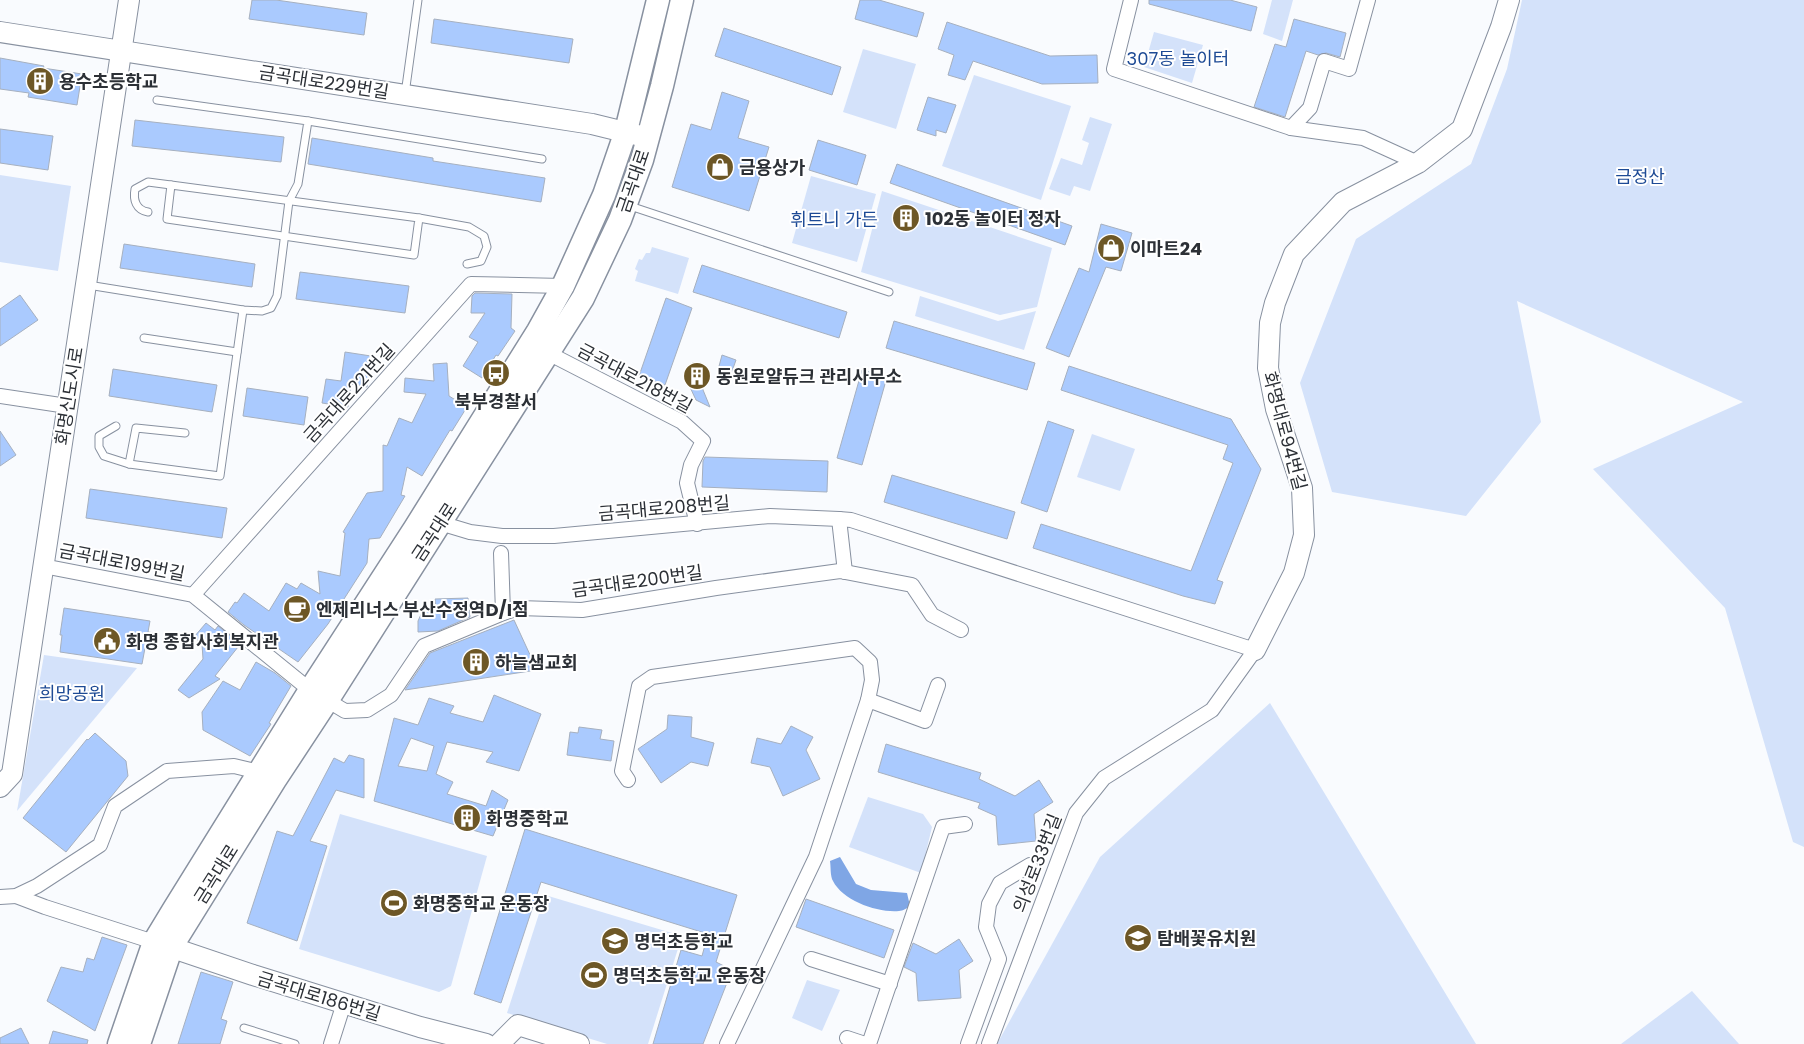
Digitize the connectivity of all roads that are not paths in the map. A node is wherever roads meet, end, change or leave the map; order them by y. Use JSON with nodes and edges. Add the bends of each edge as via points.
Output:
{"nodes":[{"id":1,"x":129,"y":0,"type":"edge"},
{"id":2,"x":418,"y":0,"type":"edge"},
{"id":3,"x":658,"y":0,"type":"edge"},
{"id":4,"x":682,"y":0,"type":"edge"},
{"id":5,"x":1131,"y":0,"type":"edge"},
{"id":6,"x":1368,"y":0,"type":"edge"},
{"id":7,"x":1509,"y":0,"type":"edge"},
{"id":8,"x":0,"y":32,"type":"edge"},
{"id":9,"x":121,"y":51,"type":"junction"},
{"id":10,"x":405,"y":95,"type":"junction"},
{"id":11,"x":157,"y":100,"type":"dead end"},
{"id":12,"x":308,"y":121,"type":"junction"},
{"id":13,"x":1291,"y":128,"type":"junction"},
{"id":14,"x":626,"y":131,"type":"junction"},
{"id":15,"x":648,"y":138,"type":"junction"},
{"id":16,"x":542,"y":159,"type":"dead end"},
{"id":17,"x":1418,"y":163,"type":"junction"},
{"id":18,"x":171,"y":185,"type":"junction"},
{"id":19,"x":615,"y":200,"type":"junction"},
{"id":20,"x":289,"y":201,"type":"junction"},
{"id":21,"x":148,"y":212,"type":"dead end"},
{"id":22,"x":420,"y":218,"type":"junction"},
{"id":23,"x":284,"y":235,"type":"junction"},
{"id":24,"x":467,"y":264,"type":"dead end"},
{"id":25,"x":86,"y":285,"type":"junction"},
{"id":26,"x":563,"y":286,"type":"junction"},
{"id":27,"x":890,"y":292,"type":"dead end"},
{"id":28,"x":243,"y":310,"type":"junction"},
{"id":29,"x":144,"y":338,"type":"dead end"},
{"id":30,"x":237,"y":352,"type":"junction"},
{"id":31,"x":548,"y":353,"type":"junction"},
{"id":32,"x":0,"y":396,"type":"edge"},
{"id":33,"x":67,"y":406,"type":"junction"},
{"id":34,"x":116,"y":426,"type":"dead end"},
{"id":35,"x":185,"y":433,"type":"dead end"},
{"id":36,"x":129,"y":464,"type":"junction"},
{"id":37,"x":839,"y":519,"type":"junction"},
{"id":38,"x":440,"y":523,"type":"junction"},
{"id":39,"x":697,"y":524,"type":"junction"},
{"id":40,"x":501,"y":553,"type":"dead end"},
{"id":41,"x":43,"y":566,"type":"junction"},
{"id":42,"x":845,"y":572,"type":"junction"},
{"id":43,"x":194,"y":595,"type":"junction"},
{"id":44,"x":503,"y":613,"type":"junction"},
{"id":45,"x":961,"y":630,"type":"dead end"},
{"id":46,"x":1255,"y":650,"type":"junction"},
{"id":47,"x":938,"y":685,"type":"dead end"},
{"id":48,"x":318,"y":696,"type":"junction"},
{"id":49,"x":868,"y":700,"type":"junction"},
{"id":50,"x":259,"y":772,"type":"junction"},
{"id":51,"x":628,"y":780,"type":"dead end"},
{"id":52,"x":0,"y":787,"type":"edge"},
{"id":53,"x":965,"y":824,"type":"dead end"},
{"id":54,"x":1030,"y":865,"type":"dead end"},
{"id":55,"x":16,"y":896,"type":"junction"},
{"id":56,"x":0,"y":897,"type":"edge"},
{"id":57,"x":163,"y":944,"type":"junction"},
{"id":58,"x":811,"y":959,"type":"dead end"},
{"id":59,"x":890,"y":984,"type":"junction"},
{"id":60,"x":344,"y":1003,"type":"junction"},
{"id":61,"x":244,"y":1028,"type":"dead end"},
{"id":62,"x":847,"y":1038,"type":"dead end"},
{"id":63,"x":119,"y":1044,"type":"edge"},
{"id":64,"x":139,"y":1044,"type":"edge"},
{"id":65,"x":295,"y":1044,"type":"edge"},
{"id":66,"x":330,"y":1044,"type":"edge"},
{"id":67,"x":486,"y":1044,"type":"edge"},
{"id":68,"x":499,"y":1044,"type":"edge"},
{"id":69,"x":579,"y":1044,"type":"edge"},
{"id":70,"x":727,"y":1044,"type":"edge"},
{"id":71,"x":865,"y":1044,"type":"edge"},
{"id":72,"x":869,"y":1044,"type":"edge"},
{"id":73,"x":968,"y":1044,"type":"edge"},
{"id":74,"x":989,"y":1044,"type":"edge"}],
"edges":[{"from":1,"to":9,"type":"street","name":"화명신도시로"},
{"from":2,"to":10,"type":"lane"},
{"from":3,"to":14,"type":"main road","name":"금곡대로"},
{"from":4,"to":15,"type":"main road","name":"금곡대로"},
{"from":5,"to":13,"type":"street","via":[[1114,69]]},
{"from":6,"to":13,"type":"street","via":[[1349,69],[1324,61],[1310,108]]},
{"from":7,"to":17,"type":"street","name":"화명대로94번길","via":[[1462,129]]},
{"from":8,"to":9,"type":"street","name":"금곡대로229번길"},
{"from":9,"to":10,"type":"street","name":"금곡대로229번길"},
{"from":9,"to":25,"type":"street","name":"화명신도시로"},
{"from":10,"to":14,"type":"street","name":"금곡대로229번길"},
{"from":11,"to":12,"type":"lane"},
{"from":12,"to":16,"type":"lane"},
{"from":12,"to":20,"type":"lane","via":[[298,184]]},
{"from":13,"to":17,"type":"street","via":[[1363,138]]},
{"from":14,"to":15,"type":"street","name":"금곡대로229번길"},
{"from":14,"to":19,"type":"main road","name":"금곡대로"},
{"from":15,"to":19,"type":"main road","name":"금곡대로"},
{"from":17,"to":46,"type":"street","name":"화명대로94번길","via":[[1343,202],[1294,254],[1275,302],[1270,323],[1268,368],[1276,409],[1302,488],[1304,535],[1294,573]]},
{"from":18,"to":20,"type":"lane"},
{"from":18,"to":21,"type":"lane","via":[[148,182],[135,189],[133,197],[137,206]]},
{"from":18,"to":23,"type":"lane","via":[[167,219]]},
{"from":19,"to":26,"type":"main road","name":"금곡대로"},
{"from":19,"to":27,"type":"lane"},
{"from":19,"to":31,"type":"main road","name":"금곡대로","via":[[620,220],[583,298]]},
{"from":20,"to":22,"type":"lane"},
{"from":20,"to":23,"type":"lane"},
{"from":22,"to":23,"type":"lane","via":[[414,255]]},
{"from":22,"to":24,"type":"lane","via":[[469,227],[484,236],[487,247],[481,261]]},
{"from":23,"to":28,"type":"lane","via":[[277,296],[271,308]]},
{"from":25,"to":28,"type":"lane"},
{"from":25,"to":33,"type":"street","name":"화명신도시로"},
{"from":26,"to":43,"type":"street","name":"금곡대로221번길","via":[[471,284]]},
{"from":26,"to":48,"type":"main road","name":"금곡대로","via":[[415,528]]},
{"from":28,"to":30,"type":"lane"},
{"from":29,"to":30,"type":"lane"},
{"from":30,"to":36,"type":"lane","via":[[220,476]]},
{"from":31,"to":38,"type":"main road","name":"금곡대로"},
{"from":31,"to":39,"type":"street","name":"금곡대로218번길","via":[[682,422],[703,441],[691,465],[687,483]]},
{"from":32,"to":33,"type":"street"},
{"from":33,"to":41,"type":"street","name":"화명신도시로"},
{"from":34,"to":36,"type":"lane","via":[[99,436],[99,446],[104,456]]},
{"from":35,"to":36,"type":"lane","via":[[136,428]]},
{"from":37,"to":39,"type":"street","name":"금곡대로208번길","via":[[770,516]]},
{"from":37,"to":42,"type":"street"},
{"from":37,"to":46,"type":"street","name":"금곡대로208번길","via":[[851,520]]},
{"from":38,"to":39,"type":"street","name":"금곡대로208번길","via":[[502,536],[554,536]]},
{"from":38,"to":48,"type":"main road","name":"금곡대로"},
{"from":40,"to":44,"type":"street"},
{"from":41,"to":43,"type":"street","name":"금곡대로199번길"},
{"from":41,"to":52,"type":"street","name":"화명신도시로","via":[[12,774]]},
{"from":42,"to":44,"type":"street","name":"금곡대로200번길","via":[[716,588],[582,610],[518,608]]},
{"from":42,"to":45,"type":"street","name":"금곡대로200번길","via":[[912,585],[932,615]]},
{"from":43,"to":48,"type":"street","name":"금곡대로199번길"},
{"from":44,"to":48,"type":"street","name":"금곡대로200번길","via":[[424,646],[391,695],[367,710],[345,710]]},
{"from":46,"to":74,"type":"street","name":"의성로33번길","via":[[1212,710],[1104,778],[1076,813]]},
{"from":47,"to":49,"type":"street","via":[[925,721]]},
{"from":48,"to":50,"type":"main road","name":"금곡대로"},
{"from":48,"to":57,"type":"main road","name":"금곡대로","via":[[274,780]]},
{"from":49,"to":51,"type":"street","via":[[872,680],[870,662],[856,648],[652,677],[639,686],[622,771]]},
{"from":49,"to":70,"type":"street","via":[[816,857]]},
{"from":50,"to":55,"type":"street","via":[[234,766],[167,771],[115,806],[100,845]]},
{"from":50,"to":57,"type":"main road","name":"금곡대로"},
{"from":53,"to":59,"type":"street","via":[[943,827]]},
{"from":54,"to":73,"type":"street","via":[[1000,883],[989,904],[986,927],[999,959]]},
{"from":55,"to":56,"type":"street"},
{"from":55,"to":57,"type":"street"},
{"from":57,"to":60,"type":"street","name":"금곡대로186번길"},
{"from":57,"to":63,"type":"main road","name":"금곡대로"},
{"from":57,"to":64,"type":"main road","name":"금곡대로"},
{"from":58,"to":59,"type":"street"},
{"from":59,"to":72,"type":"street"},
{"from":60,"to":66,"type":"street"},
{"from":60,"to":67,"type":"street","name":"금곡대로186번길"},
{"from":61,"to":65,"type":"lane"},
{"from":62,"to":71,"type":"street"},
{"from":68,"to":69,"type":"street","via":[[518,1026]]}]}
